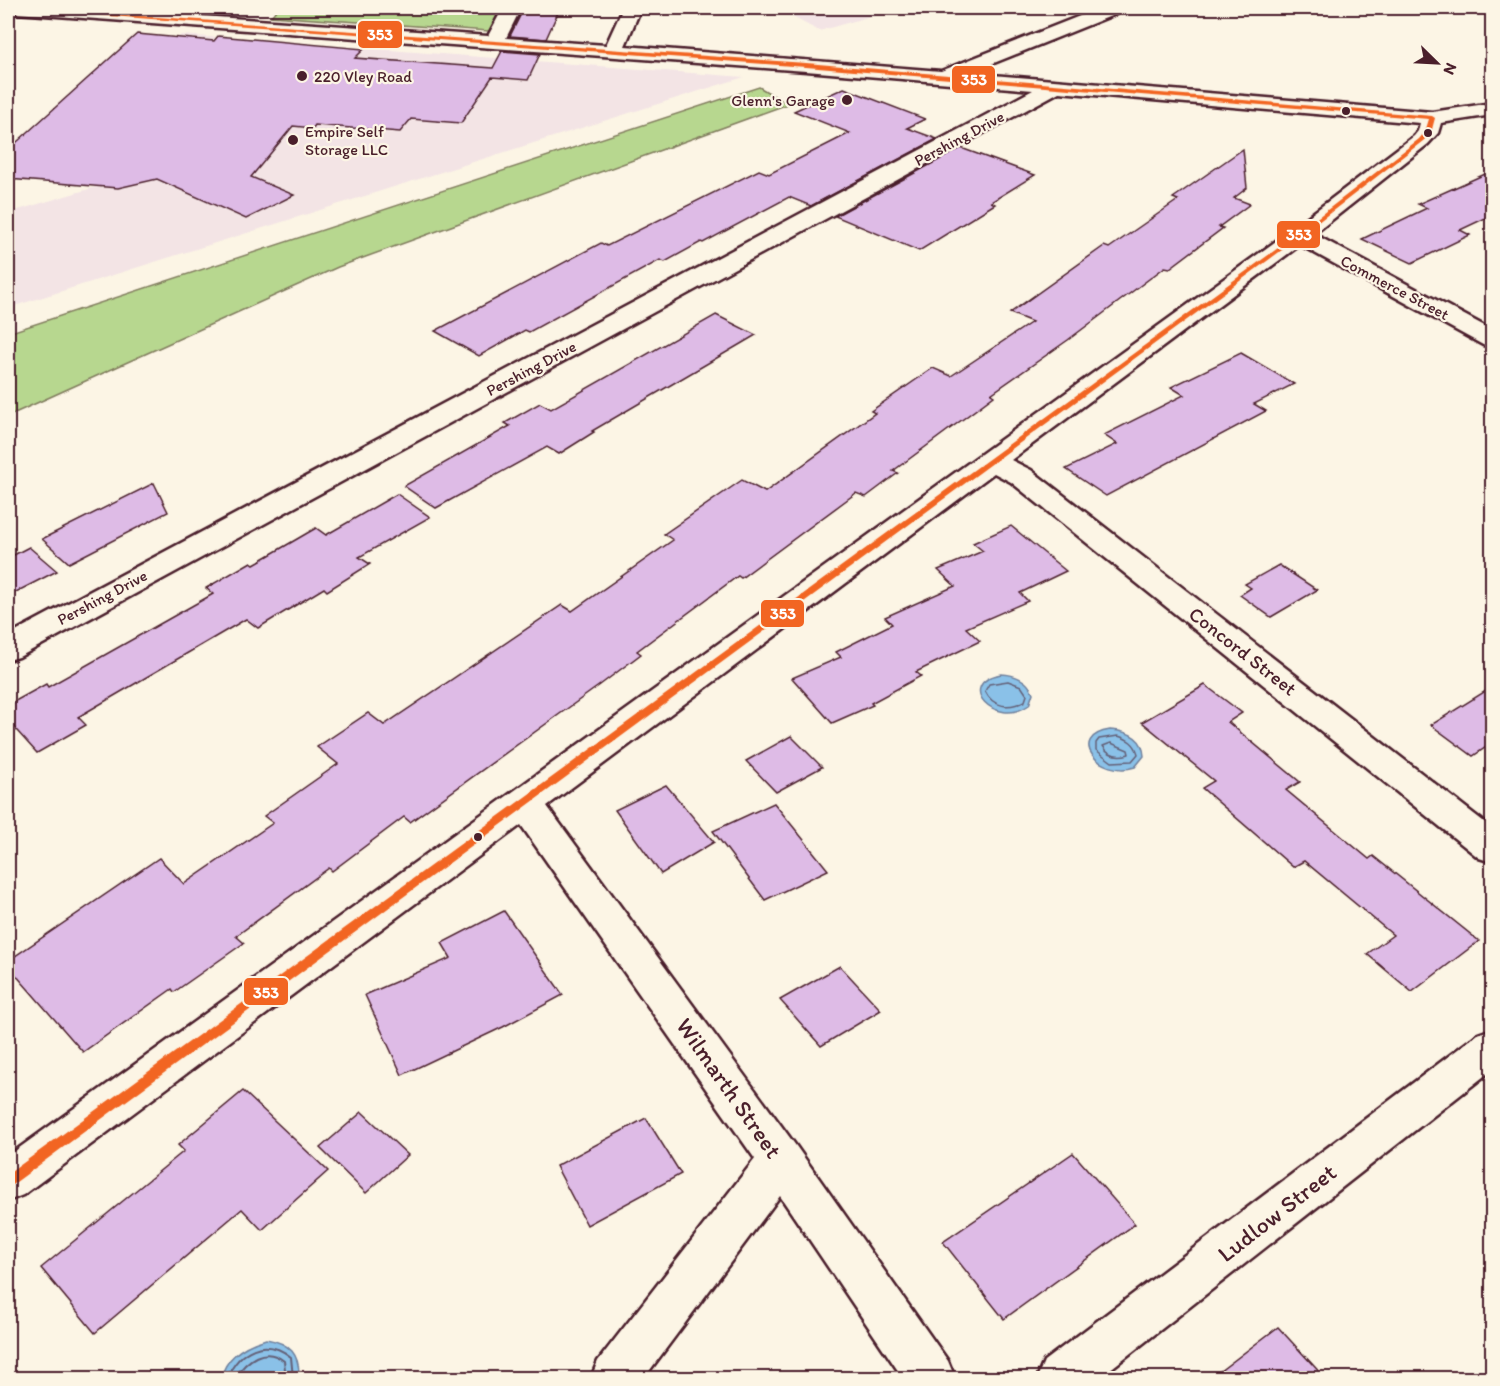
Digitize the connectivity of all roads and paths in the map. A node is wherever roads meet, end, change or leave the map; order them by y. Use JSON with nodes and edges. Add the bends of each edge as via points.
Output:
{"nodes":[{"id":1,"x":16,"y":8,"type":"edge"},
{"id":2,"x":512,"y":8,"type":"edge"},
{"id":3,"x":632,"y":8,"type":"edge"},
{"id":4,"x":1115,"y":8,"type":"edge"},
{"id":5,"x":130,"y":12,"type":"edge"},
{"id":6,"x":363,"y":13,"type":"dead end"},
{"id":7,"x":347,"y":31,"type":"junction"},
{"id":8,"x":495,"y":42,"type":"junction"},
{"id":9,"x":613,"y":51,"type":"junction"},
{"id":10,"x":941,"y":77,"type":"junction"},
{"id":11,"x":1054,"y":87,"type":"junction"},
{"id":12,"x":1492,"y":109,"type":"edge"},
{"id":13,"x":1432,"y":118,"type":"junction"},
{"id":14,"x":1298,"y":235,"type":"junction"},
{"id":15,"x":1492,"y":339,"type":"edge"},
{"id":16,"x":990,"y":460,"type":"junction"},
{"id":17,"x":8,"y":649,"type":"edge"},
{"id":18,"x":524,"y":801,"type":"junction"},
{"id":19,"x":1492,"y":848,"type":"edge"},
{"id":20,"x":1492,"y":1047,"type":"edge"},
{"id":21,"x":781,"y":1160,"type":"junction"},
{"id":22,"x":8,"y":1180,"type":"edge"},
{"id":23,"x":615,"y":1378,"type":"edge"},
{"id":24,"x":931,"y":1378,"type":"edge"},
{"id":25,"x":1061,"y":1378,"type":"edge"}],
"edges":[{"from":1,"to":5,"type":"street"},
{"from":2,"to":8,"type":"street"},
{"from":3,"to":9,"type":"street"},
{"from":4,"to":10,"type":"street"},
{"from":5,"to":7,"type":"street"},
{"from":6,"to":7,"type":"street"},
{"from":7,"to":8,"type":"street"},
{"from":8,"to":9,"type":"street"},
{"from":9,"to":10,"type":"street"},
{"from":10,"to":11,"type":"street"},
{"from":11,"to":13,"type":"street"},
{"from":11,"to":17,"type":"street","name":"Pershing Drive"},
{"from":12,"to":13,"type":"street"},
{"from":13,"to":14,"type":"street","via":[[1428,133],[1421,140]]},
{"from":14,"to":15,"type":"street","name":"Commerce Street"},
{"from":14,"to":16,"type":"street"},
{"from":16,"to":18,"type":"street"},
{"from":16,"to":19,"type":"street","name":"Concord Street","via":[[1021,476]]},
{"from":18,"to":21,"type":"street","name":"Wilmarth Street"},
{"from":18,"to":22,"type":"street"},
{"from":20,"to":25,"type":"street","name":"Ludlow Street"},
{"from":21,"to":23,"type":"street"},
{"from":21,"to":24,"type":"street","name":"Wilmarth Street"}]}
